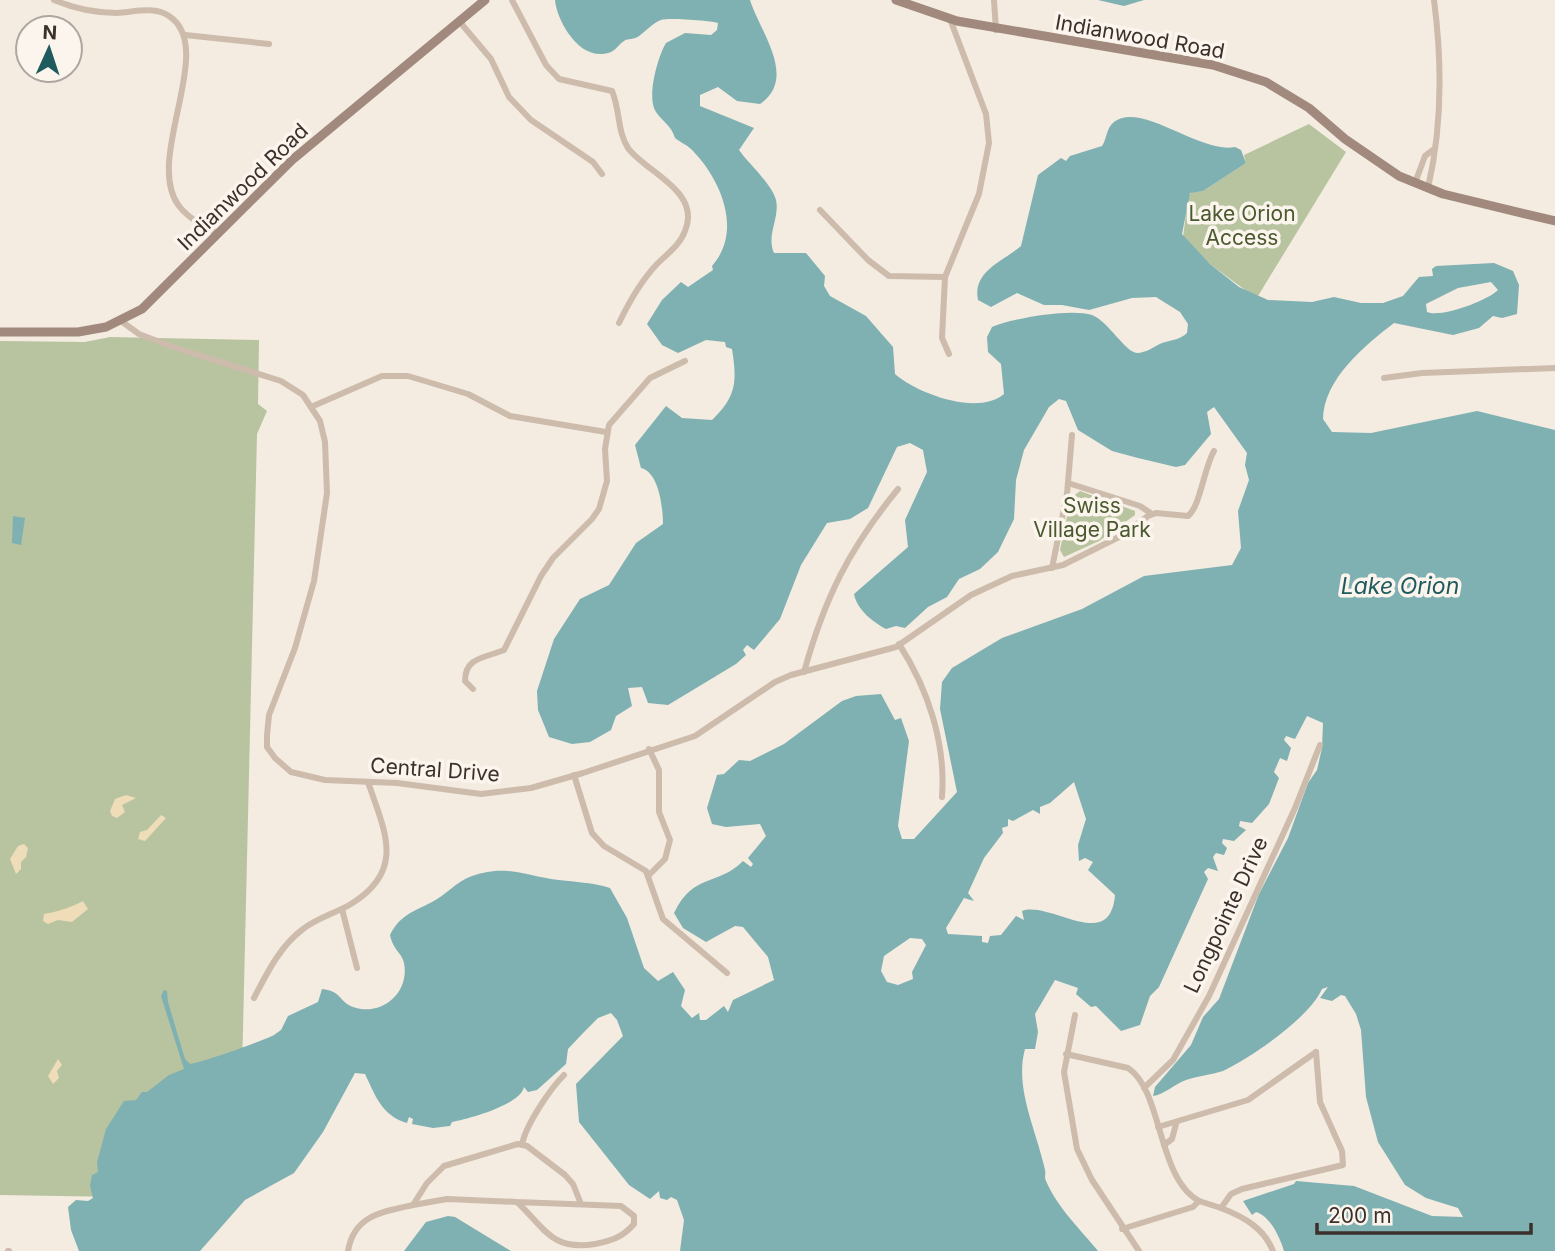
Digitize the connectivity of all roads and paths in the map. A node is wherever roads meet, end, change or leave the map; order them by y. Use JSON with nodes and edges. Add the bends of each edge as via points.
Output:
{"nodes":[{"id":1,"x":54,"y":0,"type":"edge"},
{"id":2,"x":485,"y":0,"type":"edge"},
{"id":3,"x":512,"y":0,"type":"edge"},
{"id":4,"x":896,"y":0,"type":"edge"},
{"id":5,"x":994,"y":0,"type":"edge"},
{"id":6,"x":1434,"y":0,"type":"edge"},
{"id":7,"x":950,"y":19,"type":"junction"},
{"id":8,"x":459,"y":21,"type":"junction"},
{"id":9,"x":996,"y":30,"type":"junction"},
{"id":10,"x":184,"y":36,"type":"junction"},
{"id":11,"x":269,"y":44,"type":"dead end"},
{"id":12,"x":1433,"y":150,"type":"junction"},
{"id":13,"x":602,"y":174,"type":"dead end"},
{"id":14,"x":1415,"y":183,"type":"junction"},
{"id":15,"x":1428,"y":188,"type":"junction"},
{"id":16,"x":820,"y":210,"type":"dead end"},
{"id":17,"x":1555,"y":221,"type":"edge"},
{"id":18,"x":218,"y":234,"type":"junction"},
{"id":19,"x":945,"y":277,"type":"junction"},
{"id":20,"x":121,"y":321,"type":"junction"},
{"id":21,"x":619,"y":323,"type":"dead end"},
{"id":22,"x":0,"y":332,"type":"edge"},
{"id":23,"x":949,"y":354,"type":"dead end"},
{"id":24,"x":685,"y":361,"type":"dead end"},
{"id":25,"x":1555,"y":368,"type":"edge"},
{"id":26,"x":1384,"y":378,"type":"dead end"},
{"id":27,"x":311,"y":407,"type":"junction"},
{"id":28,"x":606,"y":432,"type":"junction"},
{"id":29,"x":1072,"y":435,"type":"dead end"},
{"id":30,"x":1214,"y":451,"type":"dead end"},
{"id":31,"x":1068,"y":483,"type":"junction"},
{"id":32,"x":898,"y":489,"type":"dead end"},
{"id":33,"x":1152,"y":514,"type":"junction"},
{"id":34,"x":1052,"y":568,"type":"junction"},
{"id":35,"x":899,"y":644,"type":"junction"},
{"id":36,"x":804,"y":672,"type":"junction"},
{"id":37,"x":473,"y":689,"type":"dead end"},
{"id":38,"x":1320,"y":745,"type":"dead end"},
{"id":39,"x":649,"y":749,"type":"junction"},
{"id":40,"x":575,"y":775,"type":"junction"},
{"id":41,"x":368,"y":782,"type":"junction"},
{"id":42,"x":942,"y":797,"type":"dead end"},
{"id":43,"x":648,"y":876,"type":"junction"},
{"id":44,"x":342,"y":909,"type":"junction"},
{"id":45,"x":357,"y":968,"type":"dead end"},
{"id":46,"x":727,"y":972,"type":"dead end"},
{"id":47,"x":254,"y":998,"type":"dead end"},
{"id":48,"x":1075,"y":1015,"type":"dead end"},
{"id":49,"x":1066,"y":1054,"type":"junction"},
{"id":50,"x":564,"y":1075,"type":"dead end"},
{"id":51,"x":1144,"y":1088,"type":"junction"},
{"id":52,"x":1176,"y":1124,"type":"junction"},
{"id":53,"x":1158,"y":1127,"type":"junction"},
{"id":54,"x":522,"y":1145,"type":"junction"},
{"id":55,"x":1164,"y":1145,"type":"junction"},
{"id":56,"x":1199,"y":1201,"type":"junction"},
{"id":57,"x":517,"y":1202,"type":"junction"},
{"id":58,"x":581,"y":1204,"type":"junction"},
{"id":59,"x":413,"y":1205,"type":"junction"},
{"id":60,"x":1221,"y":1208,"type":"junction"},
{"id":61,"x":1122,"y":1229,"type":"junction"},
{"id":62,"x":348,"y":1251,"type":"edge"},
{"id":63,"x":1139,"y":1251,"type":"edge"},
{"id":64,"x":1273,"y":1251,"type":"edge"}],
"edges":[{"from":1,"to":10,"type":"street","via":[[99,12],[157,11],[179,24]]},
{"from":2,"to":8,"type":"street","name":"Indianwood Road"},
{"from":3,"to":21,"type":"street","via":[[546,65],[559,79],[612,91],[629,149],[676,190],[685,205],[688,219],[678,243],[645,278]]},
{"from":4,"to":7,"type":"street","name":"Indianwood Road"},
{"from":5,"to":9,"type":"street"},
{"from":6,"to":12,"type":"street","via":[[1439,90]]},
{"from":7,"to":9,"type":"street","name":"Indianwood Road"},
{"from":7,"to":19,"type":"street","via":[[986,114],[989,143],[979,194]]},
{"from":8,"to":13,"type":"street","via":[[491,58],[509,97],[531,120],[593,162]]},
{"from":8,"to":18,"type":"street","name":"Indianwood Road","via":[[292,160]]},
{"from":9,"to":14,"type":"street","name":"Indianwood Road","via":[[1213,65],[1266,82]]},
{"from":10,"to":11,"type":"street"},
{"from":10,"to":18,"type":"street","via":[[187,55],[172,134],[171,187],[177,204],[191,219]]},
{"from":12,"to":14,"type":"street","via":[[1425,156]]},
{"from":12,"to":15,"type":"street"},
{"from":14,"to":15,"type":"street","name":"Indianwood Road"},
{"from":15,"to":17,"type":"street","name":"Indianwood Road"},
{"from":16,"to":19,"type":"street","via":[[889,276]]},
{"from":18,"to":20,"type":"street","name":"Indianwood Road","via":[[151,301]]},
{"from":19,"to":23,"type":"street","via":[[942,338]]},
{"from":20,"to":22,"type":"street","name":"Indianwood Road","via":[[78,332]]},
{"from":20,"to":27,"type":"street","name":"Central Drive","via":[[170,346],[281,381],[303,395]]},
{"from":24,"to":28,"type":"street","via":[[650,378]]},
{"from":25,"to":26,"type":"street"},
{"from":27,"to":28,"type":"street","via":[[382,376],[408,376],[468,394],[510,416]]},
{"from":27,"to":41,"type":"street","name":"Central Drive","via":[[325,442],[327,493],[314,581],[269,715],[267,747],[291,772],[302,776]]},
{"from":28,"to":37,"type":"street","via":[[607,481],[598,509],[541,576],[508,646],[468,666],[465,681]]},
{"from":29,"to":31,"type":"street"},
{"from":30,"to":33,"type":"street","via":[[1193,512],[1188,516]]},
{"from":31,"to":33,"type":"street"},
{"from":31,"to":34,"type":"street"},
{"from":32,"to":36,"type":"street","via":[[834,582]]},
{"from":33,"to":34,"type":"street","name":"Central Drive","via":[[1102,547]]},
{"from":34,"to":35,"type":"street","name":"Central Drive","via":[[1012,576],[981,590]]},
{"from":35,"to":36,"type":"street","name":"Central Drive"},
{"from":35,"to":42,"type":"street","via":[[930,701],[943,769]]},
{"from":36,"to":39,"type":"street","name":"Central Drive","via":[[775,682],[695,736]]},
{"from":38,"to":51,"type":"street","name":"Longpointe Drive","via":[[1209,996],[1173,1060]]},
{"from":39,"to":40,"type":"street","name":"Central Drive"},
{"from":39,"to":43,"type":"street","via":[[659,770],[660,812],[670,840],[665,859]]},
{"from":40,"to":41,"type":"street","name":"Central Drive","via":[[506,793],[481,794]]},
{"from":40,"to":43,"type":"street","via":[[592,833],[604,846],[637,863]]},
{"from":41,"to":44,"type":"street","via":[[384,832],[386,865],[367,893]]},
{"from":43,"to":46,"type":"street","via":[[663,919]]},
{"from":44,"to":45,"type":"street"},
{"from":44,"to":47,"type":"street","via":[[304,928],[284,947]]},
{"from":48,"to":49,"type":"street"},
{"from":49,"to":51,"type":"street","via":[[1128,1068]]},
{"from":49,"to":61,"type":"street","via":[[1066,1095],[1080,1161]]},
{"from":50,"to":54,"type":"street","via":[[545,1099]]},
{"from":51,"to":53,"type":"street"},
{"from":52,"to":53,"type":"street"},
{"from":52,"to":55,"type":"street","via":[[1172,1139]]},
{"from":52,"to":60,"type":"street","via":[[1248,1100],[1316,1052],[1320,1102],[1342,1151],[1343,1165],[1242,1189],[1231,1194]]},
{"from":53,"to":55,"type":"street"},
{"from":54,"to":58,"type":"street","via":[[565,1175]]},
{"from":54,"to":59,"type":"street","via":[[504,1146],[444,1166]]},
{"from":55,"to":56,"type":"street","via":[[1180,1181]]},
{"from":56,"to":60,"type":"street"},
{"from":56,"to":61,"type":"street","via":[[1193,1207]]},
{"from":57,"to":58,"type":"street"},
{"from":57,"to":58,"type":"street","via":[[558,1244],[568,1248],[617,1239],[634,1224],[634,1216],[621,1206]]},
{"from":57,"to":59,"type":"street","via":[[447,1199]]},
{"from":59,"to":62,"type":"street","via":[[361,1221]]},
{"from":60,"to":64,"type":"street","via":[[1258,1228]]},
{"from":61,"to":63,"type":"street"}]}
